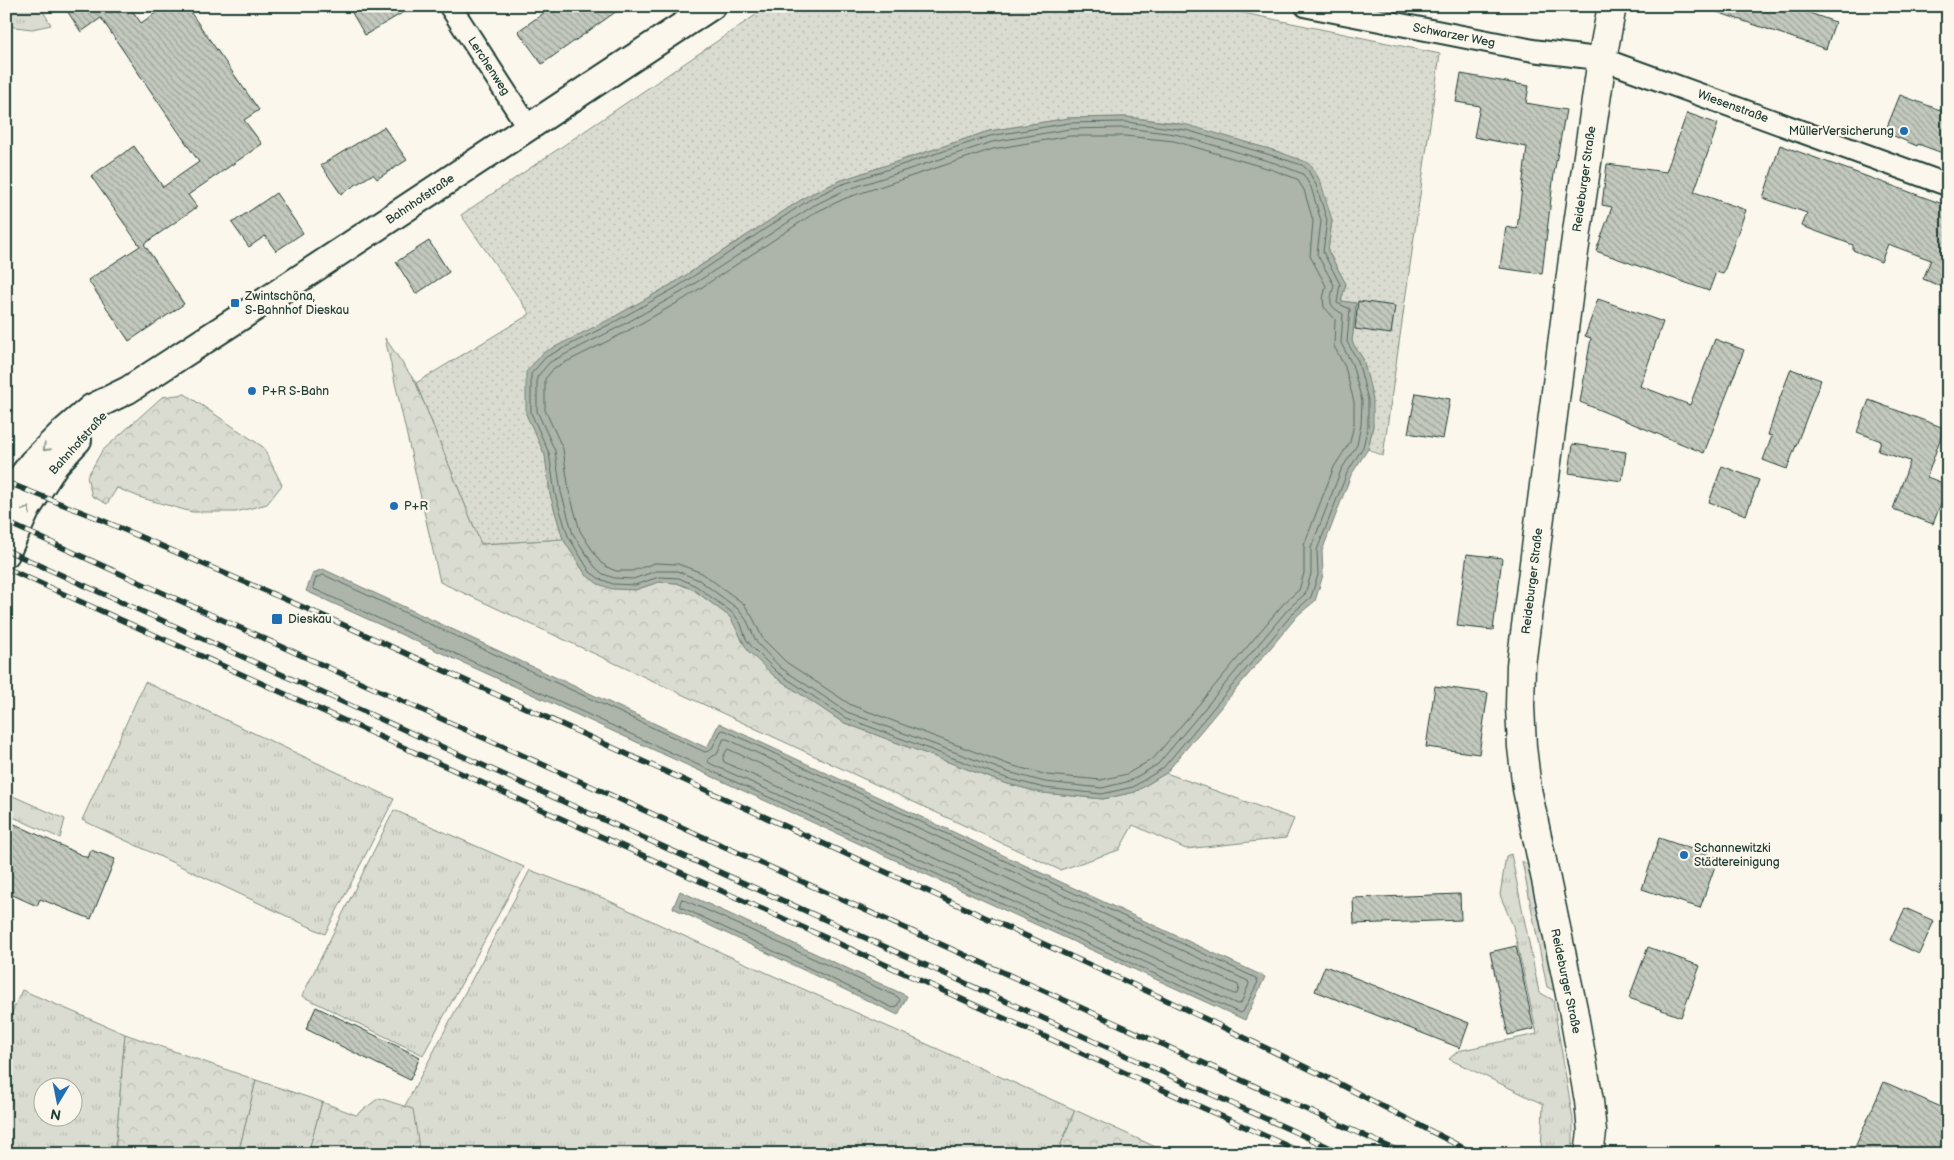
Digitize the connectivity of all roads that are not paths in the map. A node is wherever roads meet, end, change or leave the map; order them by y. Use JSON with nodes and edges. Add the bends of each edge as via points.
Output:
{"nodes":[{"id":1,"x":450,"y":6,"type":"edge"},
{"id":2,"x":712,"y":6,"type":"edge"},
{"id":3,"x":1306,"y":6,"type":"edge"},
{"id":4,"x":1612,"y":6,"type":"edge"},
{"id":5,"x":1602,"y":60,"type":"junction"},
{"id":6,"x":528,"y":127,"type":"junction"},
{"id":7,"x":1948,"y":186,"type":"edge"},
{"id":8,"x":128,"y":390,"type":"junction"},
{"id":9,"x":6,"y":498,"type":"edge"},
{"id":10,"x":6,"y":554,"type":"edge"},
{"id":11,"x":1589,"y":1154,"type":"edge"}],
"edges":[{"from":1,"to":6,"type":"street","name":"Lerchenweg"},
{"from":2,"to":6,"type":"street","name":"Bahnhofstraße"},
{"from":3,"to":5,"type":"street","name":"Schwarzer Weg","via":[[1536,51]]},
{"from":4,"to":5,"type":"main road","name":"Reideburger Straße"},
{"from":5,"to":7,"type":"street","name":"Wiesenstraße"},
{"from":5,"to":11,"type":"main road","name":"Reideburger Straße","via":[[1525,636],[1520,706],[1528,789],[1590,1101],[1592,1132]]},
{"from":6,"to":8,"type":"street","name":"Bahnhofstraße"},
{"from":8,"to":9,"type":"street","name":"Bahnhofstraße","one_way":true,"via":[[91,408],[62,433],[32,463]]},
{"from":10,"to":8,"type":"street","name":"Bahnhofstraße","one_way":true,"via":[[27,509],[55,465]]}]}
